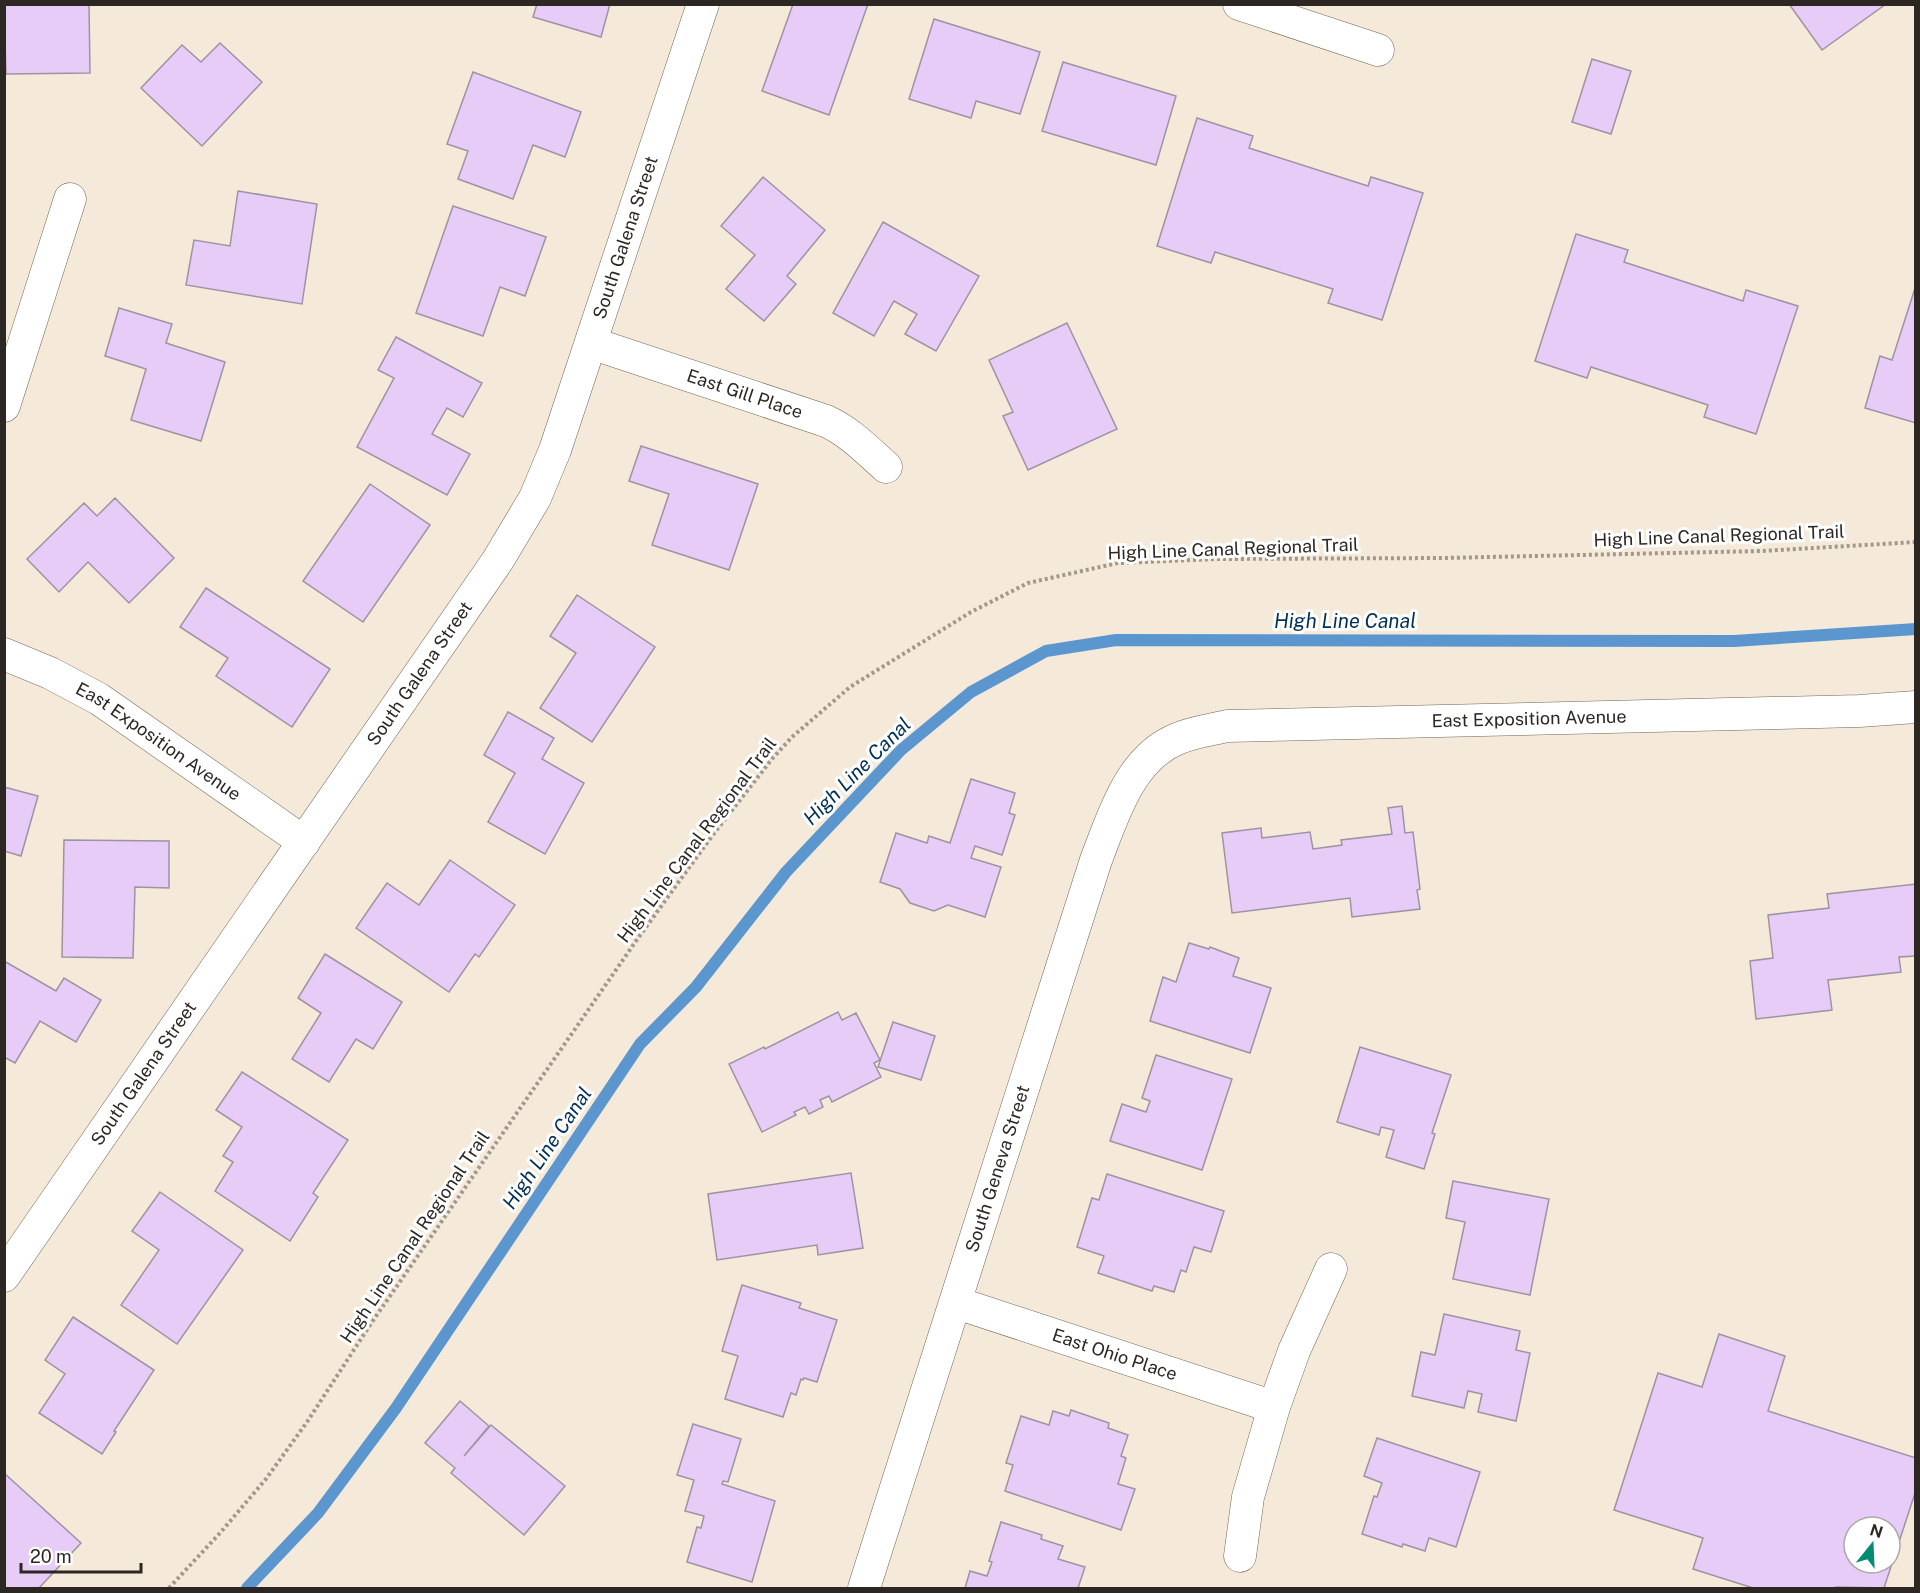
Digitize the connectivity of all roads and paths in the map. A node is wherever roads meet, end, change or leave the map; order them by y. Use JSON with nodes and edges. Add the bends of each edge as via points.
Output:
{"nodes":[{"id":1,"x":703,"y":4,"type":"edge"},
{"id":2,"x":1239,"y":4,"type":"edge"},
{"id":3,"x":1378,"y":50,"type":"dead end"},
{"id":4,"x":70,"y":200,"type":"dead end"},
{"id":5,"x":591,"y":343,"type":"junction"},
{"id":6,"x":4,"y":406,"type":"edge"},
{"id":7,"x":886,"y":467,"type":"dead end"},
{"id":8,"x":1916,"y":542,"type":"edge"},
{"id":9,"x":4,"y":654,"type":"edge"},
{"id":10,"x":1916,"y":707,"type":"edge"},
{"id":11,"x":1148,"y":757,"type":"joint"},
{"id":12,"x":304,"y":842,"type":"junction"},
{"id":13,"x":1331,"y":1269,"type":"dead end"},
{"id":14,"x":4,"y":1276,"type":"edge"},
{"id":15,"x":957,"y":1303,"type":"junction"},
{"id":16,"x":1274,"y":1407,"type":"junction"},
{"id":17,"x":1240,"y":1556,"type":"dead end"},
{"id":18,"x":169,"y":1588,"type":"edge"},
{"id":19,"x":864,"y":1588,"type":"edge"}],
"edges":[{"from":1,"to":5,"type":"street","name":"South Galena Street"},
{"from":2,"to":3,"type":"street"},
{"from":4,"to":6,"type":"street"},
{"from":5,"to":7,"type":"street","name":"East Gill Place","via":[[826,421],[852,436]]},
{"from":5,"to":12,"type":"street","name":"South Galena Street","via":[[555,450],[518,529]]},
{"from":8,"to":18,"type":"path","name":"High Line Canal Regional Trail","via":[[1762,551],[1118,563],[1028,584],[971,612],[850,687],[772,759],[630,951],[278,1464]]},
{"from":9,"to":12,"type":"street","name":"East Exposition Avenue","via":[[50,673],[128,717]]},
{"from":10,"to":11,"type":"street","name":"East Exposition Avenue","via":[[1227,726],[1177,739]]},
{"from":11,"to":15,"type":"street","name":"South Geneva Street","via":[[1128,786],[1096,860]]},
{"from":12,"to":14,"type":"street","name":"South Galena Street"},
{"from":13,"to":16,"type":"street"},
{"from":15,"to":16,"type":"street","name":"East Ohio Place"},
{"from":15,"to":19,"type":"street","name":"South Geneva Street"},
{"from":16,"to":17,"type":"street","via":[[1248,1497]]}]}
